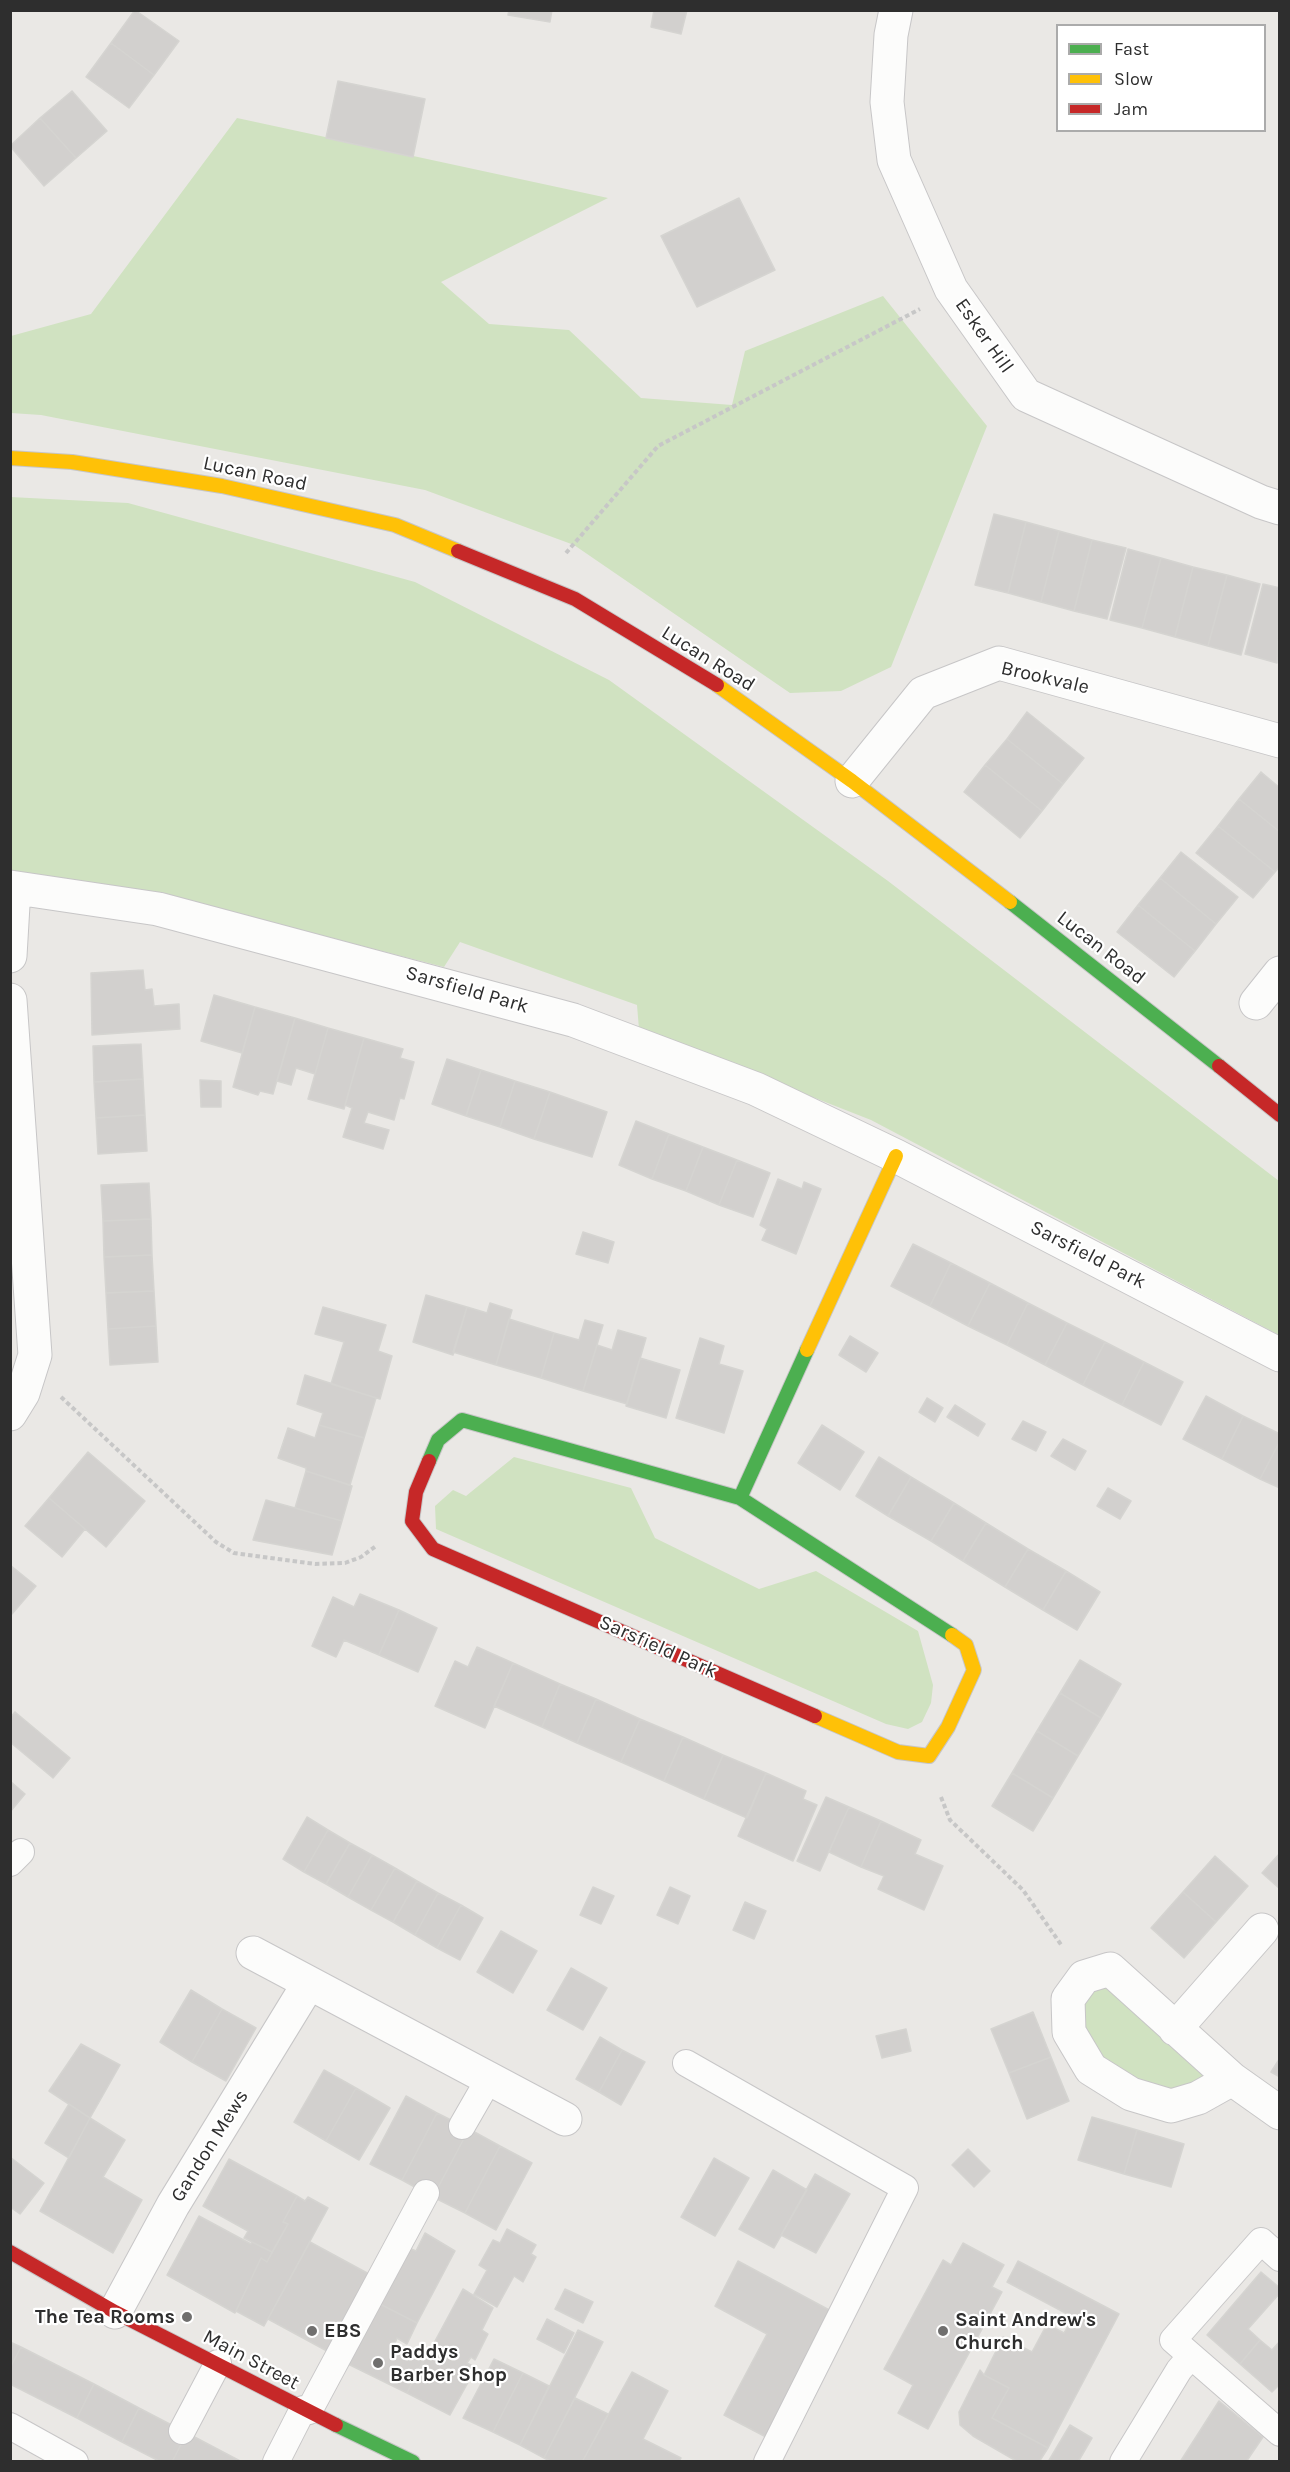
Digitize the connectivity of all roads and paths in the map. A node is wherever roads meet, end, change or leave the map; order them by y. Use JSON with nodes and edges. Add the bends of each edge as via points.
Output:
{"nodes":[{"id":1,"x":896,"y":10,"type":"edge"},
{"id":2,"x":923,"y":308,"type":"dead end"},
{"id":3,"x":10,"y":458,"type":"edge"},
{"id":4,"x":1280,"y":508,"type":"edge"},
{"id":5,"x":565,"y":554,"type":"dead end"},
{"id":6,"x":1280,"y":741,"type":"edge"},
{"id":7,"x":852,"y":781,"type":"junction"},
{"id":8,"x":14,"y":888,"type":"edge"},
{"id":9,"x":10,"y":956,"type":"edge"},
{"id":10,"x":1280,"y":973,"type":"edge"},
{"id":11,"x":10,"y":1000,"type":"edge"},
{"id":12,"x":1256,"y":1003,"type":"dead end"},
{"id":13,"x":1280,"y":1115,"type":"edge"},
{"id":14,"x":896,"y":1156,"type":"junction"},
{"id":15,"x":1280,"y":1355,"type":"edge"},
{"id":16,"x":58,"y":1396,"type":"dead end"},
{"id":17,"x":10,"y":1414,"type":"edge"},
{"id":18,"x":740,"y":1498,"type":"junction"},
{"id":19,"x":376,"y":1546,"type":"dead end"},
{"id":20,"x":941,"y":1797,"type":"dead end"},
{"id":21,"x":1262,"y":1930,"type":"dead end"},
{"id":22,"x":253,"y":1953,"type":"dead end"},
{"id":23,"x":1069,"y":1955,"type":"dead end"},
{"id":24,"x":309,"y":1983,"type":"junction"},
{"id":25,"x":1175,"y":2029,"type":"junction"},
{"id":26,"x":686,"y":2063,"type":"dead end"},
{"id":27,"x":489,"y":2079,"type":"junction"},
{"id":28,"x":1232,"y":2079,"type":"junction"},
{"id":29,"x":1273,"y":2108,"type":"edge"},
{"id":30,"x":565,"y":2119,"type":"dead end"},
{"id":31,"x":462,"y":2126,"type":"dead end"},
{"id":32,"x":426,"y":2193,"type":"dead end"},
{"id":33,"x":10,"y":2252,"type":"edge"},
{"id":34,"x":1280,"y":2258,"type":"edge"},
{"id":35,"x":115,"y":2312,"type":"junction"},
{"id":36,"x":1191,"y":2356,"type":"junction"},
{"id":37,"x":218,"y":2364,"type":"junction"},
{"id":38,"x":306,"y":2410,"type":"junction"},
{"id":39,"x":10,"y":2426,"type":"edge"},
{"id":40,"x":182,"y":2431,"type":"dead end"},
{"id":41,"x":1280,"y":2433,"type":"edge"},
{"id":42,"x":75,"y":2462,"type":"edge"},
{"id":43,"x":276,"y":2462,"type":"edge"},
{"id":44,"x":413,"y":2462,"type":"edge"},
{"id":45,"x":767,"y":2462,"type":"edge"},
{"id":46,"x":1124,"y":2462,"type":"edge"}],
"edges":[{"from":1,"to":4,"type":"street","name":"Esker Hill","via":[[887,102],[894,160],[951,289],[1026,395]]},
{"from":2,"to":5,"type":"path","via":[[658,446]]},
{"from":3,"to":7,"type":"main road","name":"Lucan Road","via":[[72,462],[222,486],[395,525],[575,600],[717,685]]},
{"from":6,"to":7,"type":"street","name":"Brookvale","via":[[999,663],[923,693]]},
{"from":7,"to":13,"type":"main road","name":"Lucan Road","via":[[1094,966]]},
{"from":8,"to":9,"type":"street","name":"Sarsfield Park"},
{"from":8,"to":14,"type":"street","name":"Sarsfield Park","via":[[158,909],[573,1020],[756,1089]]},
{"from":10,"to":12,"type":"street"},
{"from":11,"to":17,"type":"street","via":[[36,1355],[23,1393]]},
{"from":14,"to":15,"type":"street","name":"Sarsfield Park"},
{"from":14,"to":18,"type":"main road"},
{"from":16,"to":19,"type":"path","via":[[216,1542],[234,1553],[315,1564],[345,1563]]},
{"from":18,"to":18,"type":"main road","name":"Sarsfield Park","via":[[966,1645],[974,1670],[948,1727],[929,1756],[898,1752],[433,1549],[412,1521],[416,1492],[438,1440],[462,1420]]},
{"from":20,"to":23,"type":"path","via":[[950,1820],[1023,1890]]},
{"from":21,"to":25,"type":"street"},
{"from":22,"to":24,"type":"street"},
{"from":24,"to":27,"type":"street"},
{"from":24,"to":35,"type":"street","name":"Gandon Mews","via":[[173,2205]]},
{"from":25,"to":28,"type":"street"},
{"from":25,"to":28,"type":"street","via":[[1110,1969],[1084,1977],[1068,1999],[1069,2032],[1091,2069],[1131,2094],[1171,2106],[1198,2098]]},
{"from":26,"to":45,"type":"lane","via":[[905,2188]]},
{"from":27,"to":30,"type":"street"},
{"from":27,"to":31,"type":"lane"},
{"from":28,"to":29,"type":"street"},
{"from":32,"to":38,"type":"lane"},
{"from":33,"to":35,"type":"main road","name":"Main Street"},
{"from":34,"to":36,"type":"lane","via":[[1261,2241],[1173,2340]]},
{"from":35,"to":37,"type":"main road","name":"Main Street"},
{"from":36,"to":41,"type":"lane"},
{"from":36,"to":46,"type":"lane"},
{"from":37,"to":38,"type":"main road","name":"Main Street"},
{"from":37,"to":40,"type":"lane"},
{"from":38,"to":43,"type":"lane"},
{"from":38,"to":44,"type":"main road","name":"Main Street"},
{"from":39,"to":42,"type":"lane"}]}
